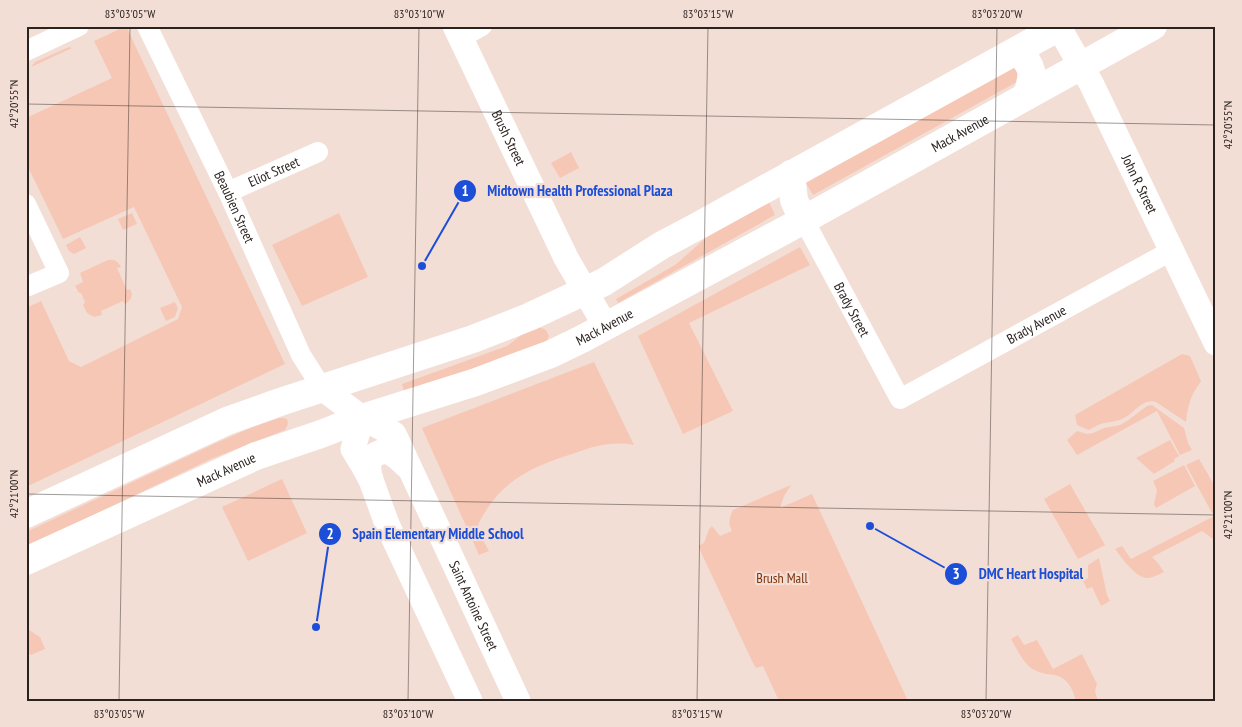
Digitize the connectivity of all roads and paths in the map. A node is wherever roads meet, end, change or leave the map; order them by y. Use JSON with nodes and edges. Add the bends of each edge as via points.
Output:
{"nodes":[{"id":1,"x":79,"y":26,"type":"edge"},
{"id":2,"x":147,"y":26,"type":"edge"},
{"id":3,"x":482,"y":26,"type":"edge"},
{"id":4,"x":1153,"y":26,"type":"edge"},
{"id":5,"x":1059,"y":27,"type":"edge"},
{"id":6,"x":457,"y":32,"type":"edge"},
{"id":7,"x":1018,"y":50,"type":"junction"},
{"id":8,"x":26,"y":51,"type":"edge"},
{"id":9,"x":1082,"y":66,"type":"junction"},
{"id":10,"x":1028,"y":96,"type":"junction"},
{"id":11,"x":318,"y":152,"type":"dead end"},
{"id":12,"x":791,"y":174,"type":"junction"},
{"id":13,"x":228,"y":192,"type":"junction"},
{"id":14,"x":26,"y":204,"type":"edge"},
{"id":15,"x":803,"y":220,"type":"junction"},
{"id":16,"x":1172,"y":251,"type":"junction"},
{"id":17,"x":26,"y":287,"type":"edge"},
{"id":18,"x":586,"y":291,"type":"junction"},
{"id":19,"x":541,"y":312,"type":"junction"},
{"id":20,"x":606,"y":327,"type":"junction"},
{"id":21,"x":1216,"y":343,"type":"edge"},
{"id":22,"x":552,"y":354,"type":"junction"},
{"id":23,"x":322,"y":388,"type":"junction"},
{"id":24,"x":292,"y":398,"type":"junction"},
{"id":25,"x":900,"y":399,"type":"joint"},
{"id":26,"x":362,"y":418,"type":"junction"},
{"id":27,"x":293,"y":443,"type":"junction"},
{"id":28,"x":409,"y":468,"type":"junction"},
{"id":29,"x":370,"y":480,"type":"junction"},
{"id":30,"x":26,"y":514,"type":"edge"},
{"id":31,"x":26,"y":561,"type":"edge"},
{"id":32,"x":470,"y":701,"type":"edge"},
{"id":33,"x":518,"y":701,"type":"edge"}],
"edges":[{"from":1,"to":8,"type":"street"},
{"from":2,"to":13,"type":"street","name":"Beaubien Street"},
{"from":3,"to":6,"type":"street"},
{"from":4,"to":9,"type":"main road","name":"Mack Avenue"},
{"from":5,"to":7,"type":"main road"},
{"from":5,"to":9,"type":"street","name":"John R Street"},
{"from":6,"to":18,"type":"street","name":"Brush Street","via":[[566,258]]},
{"from":7,"to":10,"type":"main road","via":[[1032,71]]},
{"from":7,"to":12,"type":"main road"},
{"from":9,"to":10,"type":"main road","name":"Mack Avenue"},
{"from":9,"to":16,"type":"street","name":"John R Street"},
{"from":10,"to":15,"type":"main road","name":"Mack Avenue"},
{"from":11,"to":13,"type":"street","name":"Eliot Street"},
{"from":12,"to":15,"type":"main road","via":[[794,200]]},
{"from":12,"to":18,"type":"main road"},
{"from":13,"to":23,"type":"street","name":"Beaubien Street","via":[[301,356]]},
{"from":14,"to":17,"type":"street","via":[[59,273]]},
{"from":15,"to":20,"type":"main road","name":"Mack Avenue"},
{"from":15,"to":25,"type":"street","name":"Brady Street"},
{"from":16,"to":21,"type":"street","name":"John R Street"},
{"from":16,"to":25,"type":"street","name":"Brady Avenue"},
{"from":18,"to":19,"type":"main road"},
{"from":18,"to":20,"type":"street","name":"Brush Street"},
{"from":19,"to":22,"type":"main road","via":[[552,328],[555,340]]},
{"from":19,"to":23,"type":"main road"},
{"from":20,"to":22,"type":"main road","name":"Mack Avenue"},
{"from":22,"to":26,"type":"main road","name":"Mack Avenue"},
{"from":23,"to":24,"type":"main road"},
{"from":23,"to":26,"type":"street","name":"Saint Antoine Street"},
{"from":24,"to":27,"type":"main road","via":[[297,415]]},
{"from":24,"to":30,"type":"main road","via":[[227,421]]},
{"from":26,"to":27,"type":"main road","name":"Mack Avenue"},
{"from":26,"to":28,"type":"street","name":"Saint Antoine Street","via":[[394,434]]},
{"from":26,"to":29,"type":"street","via":[[353,449]]},
{"from":27,"to":31,"type":"main road","name":"Mack Avenue","via":[[256,456]]},
{"from":28,"to":29,"type":"street","via":[[393,454],[381,452],[368,464]]},
{"from":28,"to":33,"type":"street","name":"Saint Antoine Street"},
{"from":29,"to":32,"type":"street"}]}
